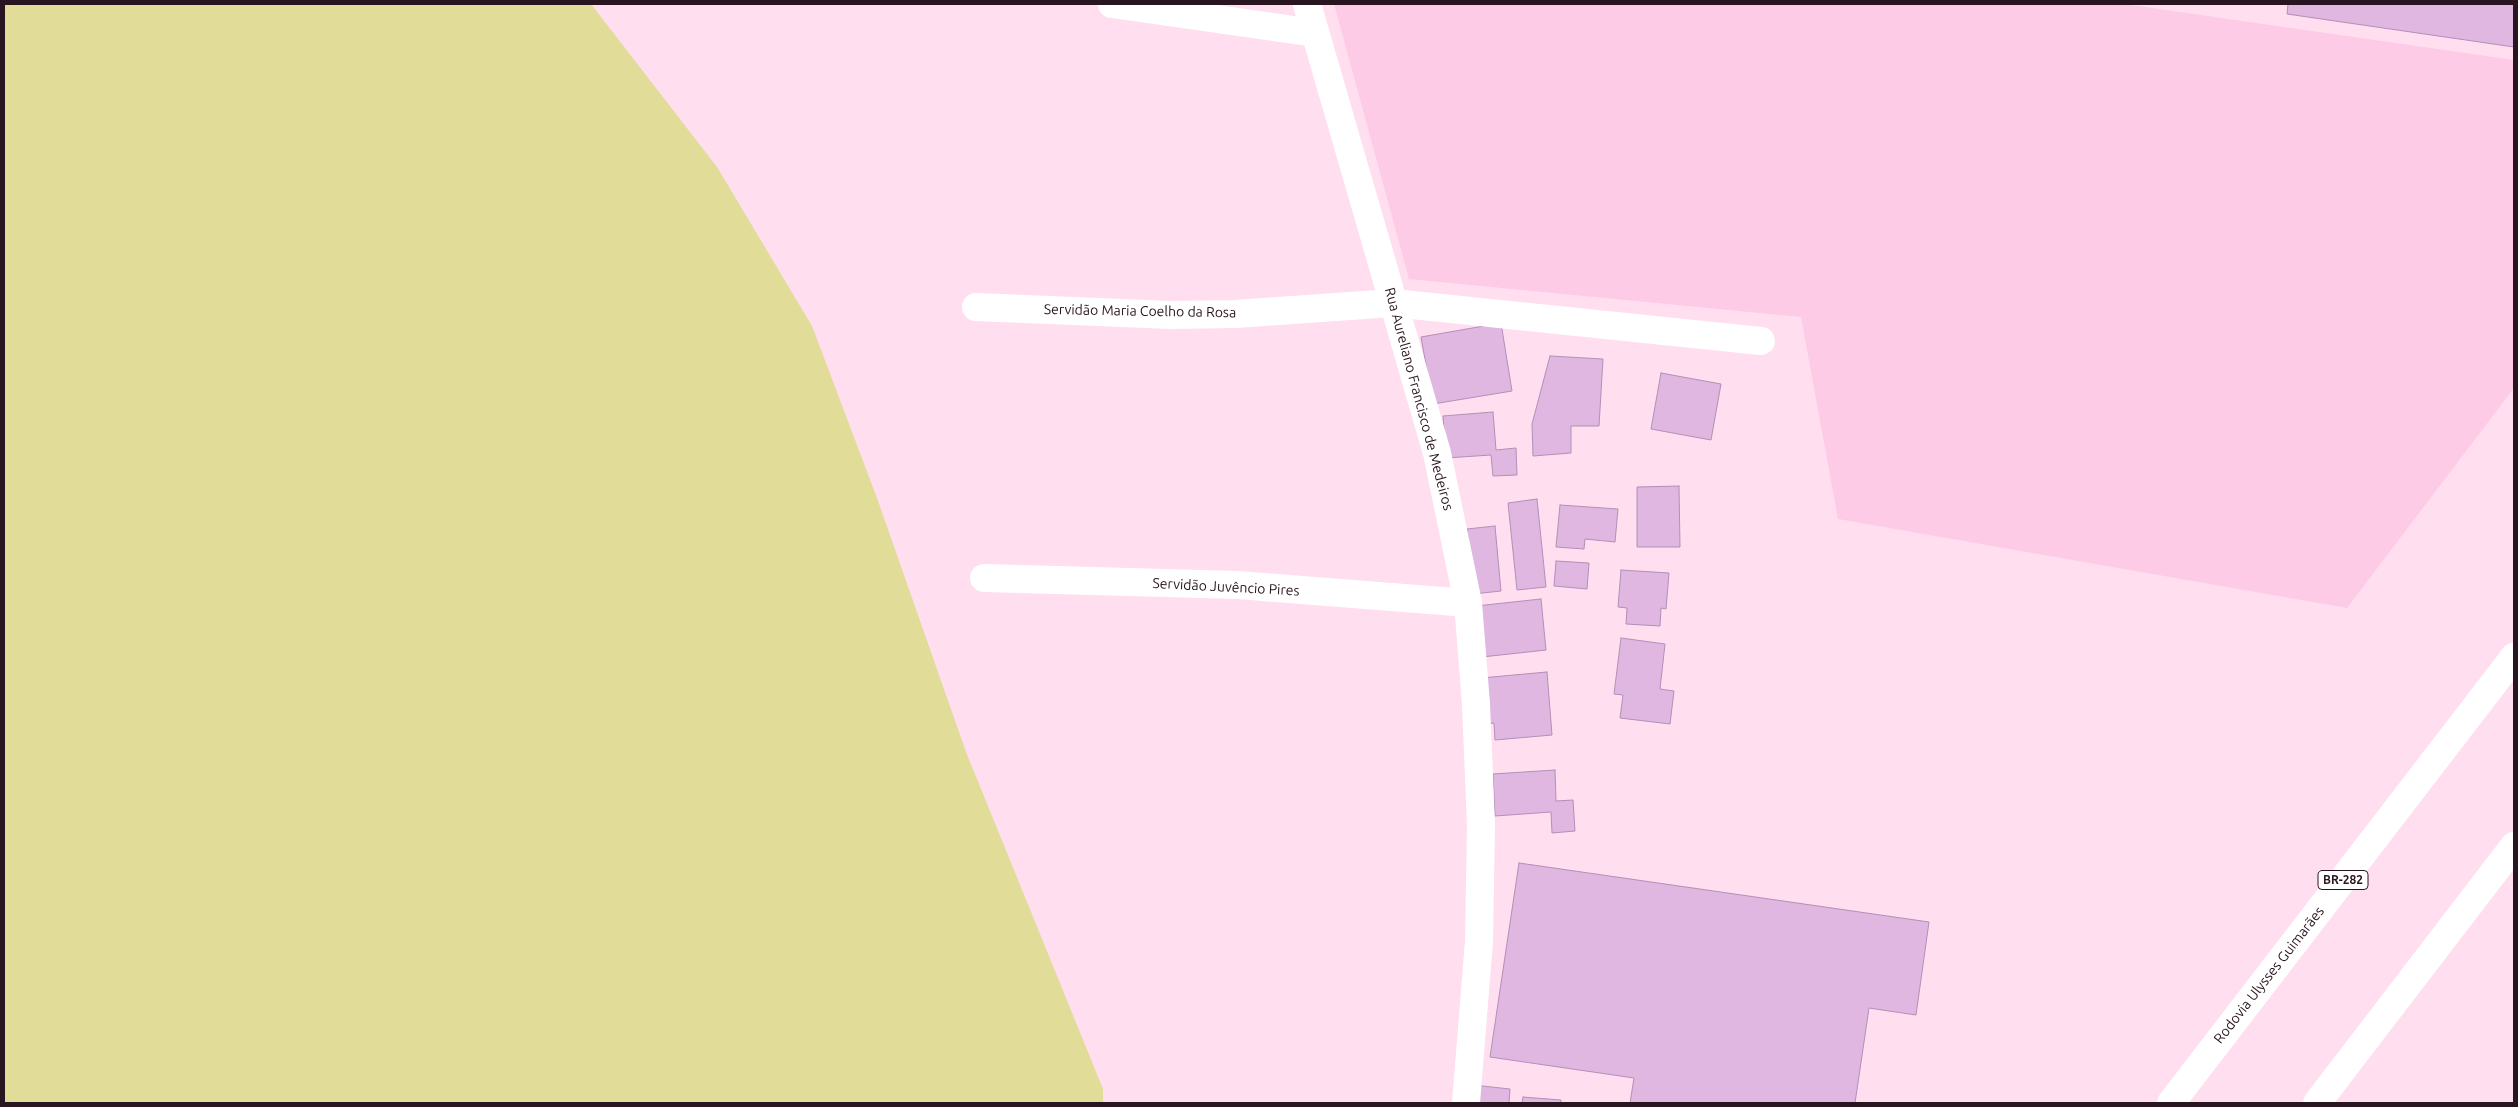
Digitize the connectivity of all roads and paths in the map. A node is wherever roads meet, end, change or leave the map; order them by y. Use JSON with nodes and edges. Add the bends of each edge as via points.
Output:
{"nodes":[{"id":1,"x":1112,"y":4,"type":"edge"},
{"id":2,"x":1306,"y":4,"type":"edge"},
{"id":3,"x":1315,"y":34,"type":"junction"},
{"id":4,"x":1393,"y":303,"type":"junction"},
{"id":5,"x":976,"y":307,"type":"dead end"},
{"id":6,"x":1761,"y":341,"type":"dead end"},
{"id":7,"x":984,"y":578,"type":"dead end"},
{"id":8,"x":1468,"y":603,"type":"junction"},
{"id":9,"x":2514,"y":657,"type":"edge"},
{"id":10,"x":2514,"y":846,"type":"edge"},
{"id":11,"x":1466,"y":1103,"type":"edge"},
{"id":12,"x":2171,"y":1103,"type":"edge"},
{"id":13,"x":2318,"y":1103,"type":"edge"}],
"edges":[{"from":1,"to":3,"type":"main road"},
{"from":2,"to":3,"type":"main road","name":"Rua Aureliano Francisco de Medeiros"},
{"from":3,"to":4,"type":"main road","name":"Rua Aureliano Francisco de Medeiros"},
{"from":4,"to":5,"type":"main road","name":"Servidão Maria Coelho da Rosa","via":[[1217,314]]},
{"from":4,"to":6,"type":"main road","name":"Servidão Maria Coelho da Rosa"},
{"from":4,"to":8,"type":"main road","name":"Rua Aureliano Francisco de Medeiros","via":[[1437,453]]},
{"from":7,"to":8,"type":"main road","name":"Servidão Juvêncio Pires","via":[[1238,585]]},
{"from":8,"to":11,"type":"main road","name":"Rua Aureliano Francisco de Medeiros","via":[[1481,825],[1479,941]]},
{"from":9,"to":12,"type":"main road","name":"Rodovia Ulysses Guimarães","number":"BR-282"},
{"from":10,"to":13,"type":"main road"}]}
